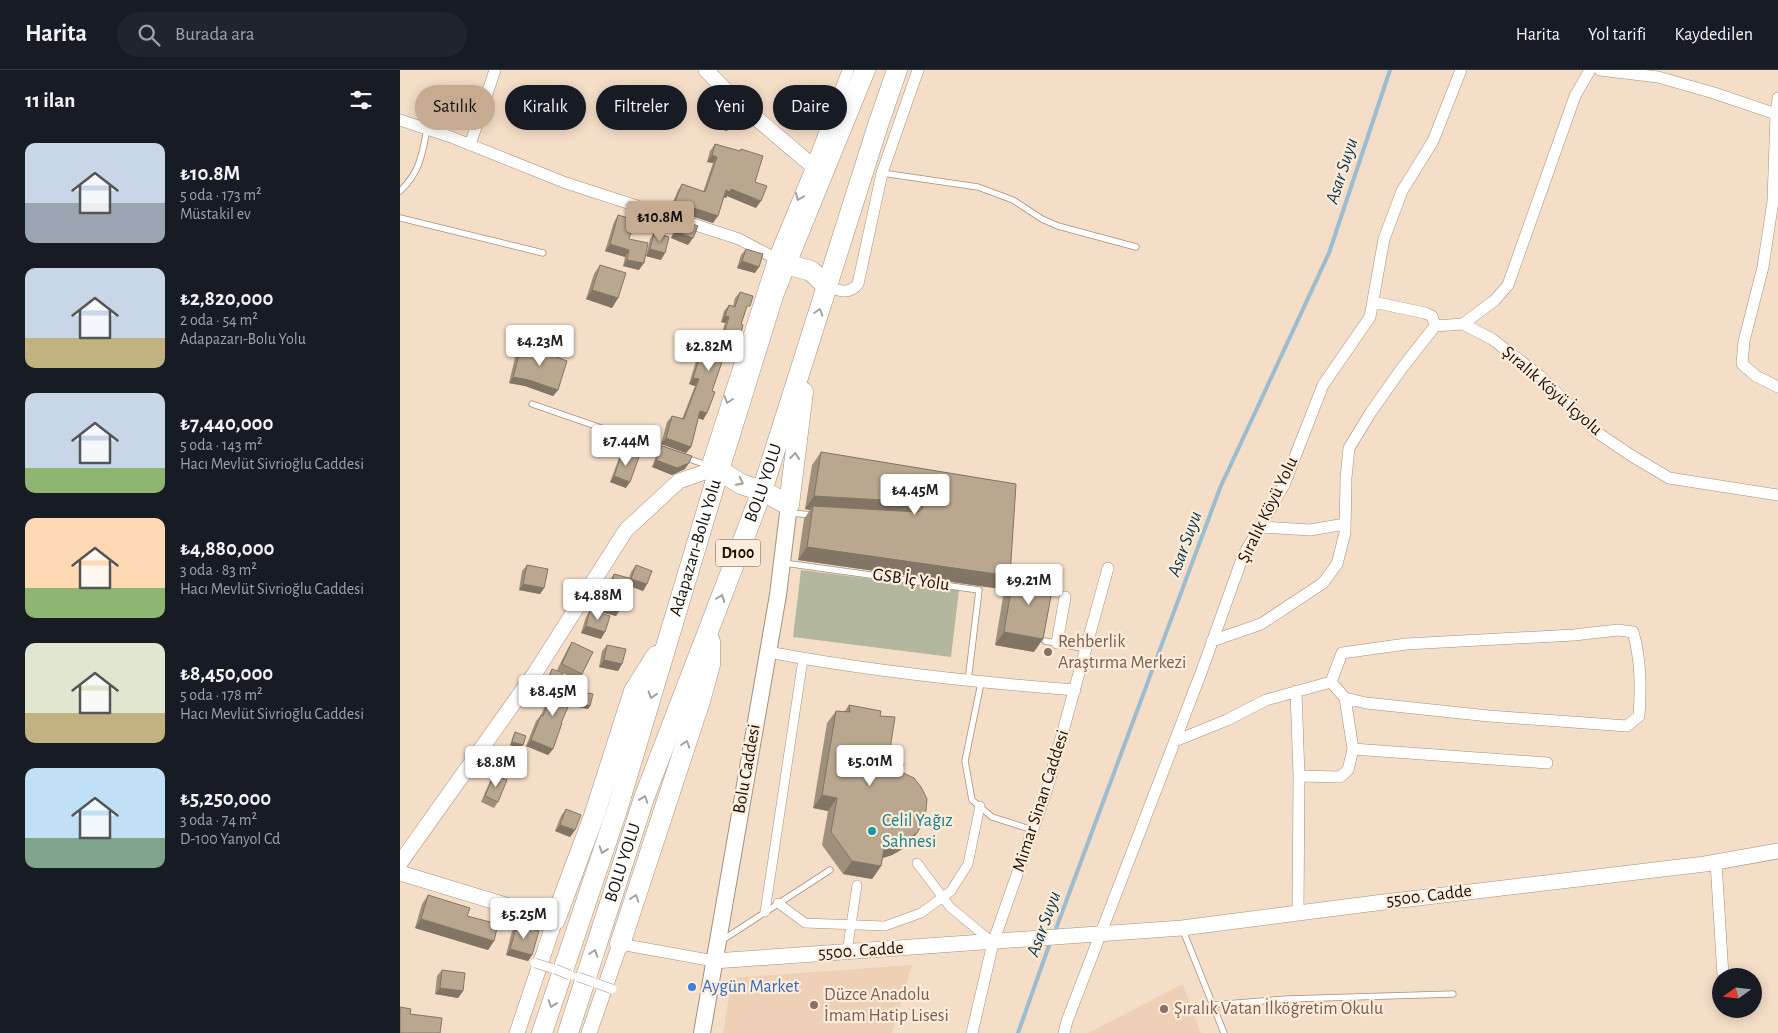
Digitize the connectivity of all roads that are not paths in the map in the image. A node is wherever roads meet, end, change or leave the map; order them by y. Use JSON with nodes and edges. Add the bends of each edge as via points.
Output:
{"nodes":[{"id":1,"x":495,"y":70,"type":"edge"},
{"id":2,"x":706,"y":70,"type":"edge"},
{"id":3,"x":848,"y":70,"type":"edge"},
{"id":4,"x":865,"y":70,"type":"edge"},
{"id":5,"x":897,"y":70,"type":"edge"},
{"id":6,"x":918,"y":70,"type":"edge"},
{"id":7,"x":1460,"y":70,"type":"edge"},
{"id":8,"x":1590,"y":70,"type":"edge"},
{"id":9,"x":1600,"y":70,"type":"edge"},
{"id":10,"x":1629,"y":72,"type":"edge"},
{"id":11,"x":1778,"y":98,"type":"edge"},
{"id":12,"x":1776,"y":114,"type":"junction"},
{"id":13,"x":400,"y":120,"type":"edge"},
{"id":14,"x":415,"y":125,"type":"edge"},
{"id":15,"x":427,"y":130,"type":"edge"},
{"id":16,"x":430,"y":130,"type":"edge"},
{"id":17,"x":470,"y":145,"type":"junction"},
{"id":18,"x":817,"y":170,"type":"junction"},
{"id":19,"x":882,"y":173,"type":"junction"},
{"id":20,"x":400,"y":191,"type":"edge"},
{"id":21,"x":1776,"y":201,"type":"edge"},
{"id":22,"x":400,"y":218,"type":"edge"},
{"id":23,"x":1136,"y":247,"type":"dead end"},
{"id":24,"x":543,"y":253,"type":"dead end"},
{"id":25,"x":780,"y":261,"type":"junction"},
{"id":26,"x":827,"y":286,"type":"junction"},
{"id":27,"x":1373,"y":302,"type":"junction"},
{"id":28,"x":1463,"y":324,"type":"junction"},
{"id":29,"x":1435,"y":326,"type":"junction"},
{"id":30,"x":810,"y":341,"type":"junction"},
{"id":31,"x":1778,"y":387,"type":"edge"},
{"id":32,"x":532,"y":404,"type":"dead end"},
{"id":33,"x":671,"y":452,"type":"edge"},
{"id":34,"x":680,"y":456,"type":"edge"},
{"id":35,"x":710,"y":469,"type":"junction"},
{"id":36,"x":762,"y":491,"type":"junction"},
{"id":37,"x":1778,"y":495,"type":"edge"},
{"id":38,"x":788,"y":509,"type":"junction"},
{"id":39,"x":816,"y":515,"type":"edge"},
{"id":40,"x":1345,"y":524,"type":"junction"},
{"id":41,"x":1260,"y":527,"type":"junction"},
{"id":42,"x":782,"y":562,"type":"junction"},
{"id":43,"x":1108,"y":568,"type":"dead end"},
{"id":44,"x":1065,"y":596,"type":"dead end"},
{"id":45,"x":710,"y":625,"type":"junction"},
{"id":46,"x":670,"y":633,"type":"junction"},
{"id":47,"x":1044,"y":641,"type":"edge"},
{"id":48,"x":1212,"y":641,"type":"junction"},
{"id":49,"x":1057,"y":643,"type":"junction"},
{"id":50,"x":1086,"y":648,"type":"junction"},
{"id":51,"x":768,"y":652,"type":"junction"},
{"id":52,"x":803,"y":659,"type":"junction"},
{"id":53,"x":968,"y":681,"type":"junction"},
{"id":54,"x":1331,"y":682,"type":"junction"},
{"id":55,"x":981,"y":683,"type":"junction"},
{"id":56,"x":1075,"y":690,"type":"junction"},
{"id":57,"x":1296,"y":691,"type":"junction"},
{"id":58,"x":1345,"y":698,"type":"junction"},
{"id":59,"x":1175,"y":741,"type":"junction"},
{"id":60,"x":1353,"y":749,"type":"junction"},
{"id":61,"x":1547,"y":763,"type":"dead end"},
{"id":62,"x":1299,"y":776,"type":"junction"},
{"id":63,"x":980,"y":806,"type":"junction"},
{"id":64,"x":1033,"y":830,"type":"junction"},
{"id":65,"x":1778,"y":851,"type":"edge"},
{"id":66,"x":1716,"y":862,"type":"junction"},
{"id":67,"x":400,"y":863,"type":"edge"},
{"id":68,"x":917,"y":864,"type":"dead end"},
{"id":69,"x":830,"y":870,"type":"dead end"},
{"id":70,"x":400,"y":873,"type":"edge"},
{"id":71,"x":857,"y":885,"type":"dead end"},
{"id":72,"x":943,"y":898,"type":"junction"},
{"id":73,"x":778,"y":904,"type":"junction"},
{"id":74,"x":765,"y":912,"type":"junction"},
{"id":75,"x":1298,"y":913,"type":"junction"},
{"id":76,"x":555,"y":920,"type":"junction"},
{"id":77,"x":851,"y":925,"type":"junction"},
{"id":78,"x":1182,"y":928,"type":"junction"},
{"id":79,"x":1101,"y":934,"type":"junction"},
{"id":80,"x":993,"y":943,"type":"junction"},
{"id":81,"x":620,"y":944,"type":"junction"},
{"id":82,"x":717,"y":944,"type":"junction"},
{"id":83,"x":847,"y":952,"type":"junction"},
{"id":84,"x":714,"y":961,"type":"junction"},
{"id":85,"x":535,"y":963,"type":"dead end"},
{"id":86,"x":1723,"y":968,"type":"edge"},
{"id":87,"x":612,"y":989,"type":"dead end"},
{"id":88,"x":1453,"y":994,"type":"dead end"},
{"id":89,"x":1212,"y":1005,"type":"junction"},
{"id":90,"x":517,"y":1033,"type":"edge"},
{"id":91,"x":542,"y":1033,"type":"edge"},
{"id":92,"x":568,"y":1033,"type":"edge"},
{"id":93,"x":589,"y":1033,"type":"edge"},
{"id":94,"x":702,"y":1033,"type":"edge"},
{"id":95,"x":972,"y":1033,"type":"edge"},
{"id":96,"x":1064,"y":1033,"type":"edge"},
{"id":97,"x":1224,"y":1033,"type":"edge"}],
"edges":[{"from":1,"to":17,"type":"street"},
{"from":2,"to":18,"type":"street","via":[[735,100]]},
{"from":3,"to":18,"type":"street"},
{"from":4,"to":18,"type":"highway","name":"Adapazarı-Bolu Yolu","number":"D100"},
{"from":5,"to":26,"type":"highway","name":"BOLU YOLU","number":"D100"},
{"from":6,"to":19,"type":"street"},
{"from":7,"to":27,"type":"street","name":"Şıralık Köyü Yolu","via":[[1433,142],[1402,191],[1384,239]]},
{"from":8,"to":28,"type":"street","via":[[1574,96],[1508,285],[1495,300]]},
{"from":9,"to":10,"type":"street"},
{"from":10,"to":12,"type":"street","via":[[1658,77]]},
{"from":11,"to":12,"type":"street"},
{"from":12,"to":21,"type":"street"},
{"from":13,"to":14,"type":"street"},
{"from":15,"to":20,"type":"lane","via":[[417,170]]},
{"from":16,"to":17,"type":"street"},
{"from":17,"to":25,"type":"street","via":[[566,183],[739,239]]},
{"from":18,"to":25,"type":"highway","name":"Adapazarı-Bolu Yolu","number":"D100","one_way":true},
{"from":19,"to":23,"type":"lane","via":[[978,187],[1013,200],[1058,226]]},
{"from":19,"to":26,"type":"street","via":[[858,284],[846,292]]},
{"from":21,"to":31,"type":"street","via":[[1744,341],[1742,364],[1756,376]]},
{"from":22,"to":24,"type":"lane"},
{"from":25,"to":26,"type":"highway","via":[[811,271]]},
{"from":25,"to":35,"type":"highway","name":"Adapazarı-Bolu Yolu","number":"D100","one_way":true,"via":[[774,293]]},
{"from":30,"to":26,"type":"highway","name":"BOLU YOLU","number":"D100","one_way":true},
{"from":27,"to":29,"type":"street","via":[[1425,313],[1432,316]]},
{"from":27,"to":41,"type":"street","name":"Şıralık Köyü Yolu","via":[[1370,317],[1323,385],[1284,485]]},
{"from":28,"to":29,"type":"street"},
{"from":28,"to":37,"type":"street","name":"Şıralık Köyü İçyolu","via":[[1492,339],[1540,376],[1595,431],[1669,478]]},
{"from":29,"to":40,"type":"street","via":[[1402,368],[1349,448]]},
{"from":30,"to":36,"type":"highway","name":"BOLU YOLU","number":"D100"},
{"from":38,"to":30,"type":"highway","one_way":true},
{"from":32,"to":33,"type":"lane"},
{"from":34,"to":35,"type":"lane"},
{"from":35,"to":36,"type":"highway","one_way":true},
{"from":35,"to":46,"type":"highway","name":"Adapazarı-Bolu Yolu","number":"D100"},
{"from":35,"to":67,"type":"street","via":[[679,481],[626,530],[535,673]]},
{"from":36,"to":38,"type":"highway"},
{"from":45,"to":36,"type":"highway","name":"BOLU YOLU","number":"D100","one_way":true},
{"from":38,"to":39,"type":"lane"},
{"from":38,"to":42,"type":"main road","name":"Bolu Caddesi"},
{"from":40,"to":41,"type":"street","via":[[1310,530]]},
{"from":40,"to":48,"type":"street","via":[[1338,564],[1323,584],[1261,624]]},
{"from":41,"to":48,"type":"street","name":"Şıralık Köyü Yolu","via":[[1243,556]]},
{"from":42,"to":51,"type":"main road","name":"Bolu Caddesi"},
{"from":42,"to":53,"type":"lane","name":"GSB İç Yolu","via":[[979,590]]},
{"from":43,"to":50,"type":"street","name":"Mimar Sinan Caddesi"},
{"from":44,"to":49,"type":"street"},
{"from":81,"to":45,"type":"highway","one_way":true,"via":[[700,701],[710,665]]},
{"from":92,"to":45,"type":"highway","name":"BOLU YOLU","number":"D100","one_way":true,"via":[[644,798]]},
{"from":46,"to":76,"type":"highway","via":[[634,691],[594,816]]},
{"from":46,"to":91,"type":"highway","name":"Adapazarı-Bolu Yolu","number":"D100","one_way":true,"via":[[617,810]]},
{"from":47,"to":49,"type":"lane"},
{"from":48,"to":59,"type":"street","name":"Şıralık Köyü Yolu"},
{"from":49,"to":50,"type":"lane"},
{"from":50,"to":56,"type":"street","name":"Mimar Sinan Caddesi"},
{"from":51,"to":52,"type":"street"},
{"from":51,"to":82,"type":"main road","name":"Bolu Caddesi"},
{"from":52,"to":53,"type":"street"},
{"from":52,"to":74,"type":"street"},
{"from":53,"to":55,"type":"street"},
{"from":54,"to":57,"type":"street"},
{"from":54,"to":58,"type":"street"},
{"from":54,"to":58,"type":"street","via":[[1342,653],[1406,644],[1618,630],[1633,632],[1638,651],[1639,716],[1627,726],[1489,716]]},
{"from":55,"to":56,"type":"street"},
{"from":55,"to":63,"type":"lane","via":[[965,761],[972,800]]},
{"from":56,"to":64,"type":"street","name":"Mimar Sinan Caddesi"},
{"from":57,"to":59,"type":"street","via":[[1266,700]]},
{"from":57,"to":62,"type":"street"},
{"from":58,"to":60,"type":"street"},
{"from":59,"to":79,"type":"street","name":"Şıralık Köyü Yolu"},
{"from":60,"to":61,"type":"street"},
{"from":60,"to":62,"type":"street","via":[[1348,770],[1340,777]]},
{"from":62,"to":75,"type":"street"},
{"from":63,"to":64,"type":"lane","via":[[992,818]]},
{"from":63,"to":72,"type":"street","via":[[968,864],[951,892]]},
{"from":64,"to":80,"type":"street","name":"Mimar Sinan Caddesi"},
{"from":65,"to":66,"type":"street","name":"5500. Cadde"},
{"from":66,"to":75,"type":"street","name":"5500. Cadde"},
{"from":66,"to":86,"type":"street"},
{"from":68,"to":72,"type":"street"},
{"from":69,"to":73,"type":"lane"},
{"from":70,"to":76,"type":"street"},
{"from":71,"to":77,"type":"street"},
{"from":72,"to":77,"type":"street","via":[[921,913],[885,926]]},
{"from":72,"to":80,"type":"street"},
{"from":73,"to":74,"type":"lane"},
{"from":73,"to":77,"type":"street","via":[[805,923]]},
{"from":74,"to":82,"type":"lane"},
{"from":75,"to":78,"type":"street","name":"5500. Cadde"},
{"from":76,"to":90,"type":"street"},
{"from":77,"to":83,"type":"street"},
{"from":78,"to":79,"type":"street","name":"5500. Cadde"},
{"from":78,"to":89,"type":"lane"},
{"from":79,"to":80,"type":"street","name":"5500. Cadde"},
{"from":79,"to":96,"type":"street","name":"Şıralık Köyü Yolu"},
{"from":80,"to":83,"type":"street","name":"5500. Cadde"},
{"from":80,"to":95,"type":"street","name":"Mimar Sinan Caddesi"},
{"from":81,"to":84,"type":"street"},
{"from":81,"to":93,"type":"street"},
{"from":82,"to":84,"type":"main road","name":"Bolu Caddesi"},
{"from":83,"to":84,"type":"street","name":"5500. Cadde"},
{"from":84,"to":94,"type":"main road","name":"Bolu Caddesi"},
{"from":85,"to":87,"type":"street","bridge":true},
{"from":88,"to":89,"type":"lane","via":[[1286,999]]},
{"from":89,"to":97,"type":"lane"}]}
